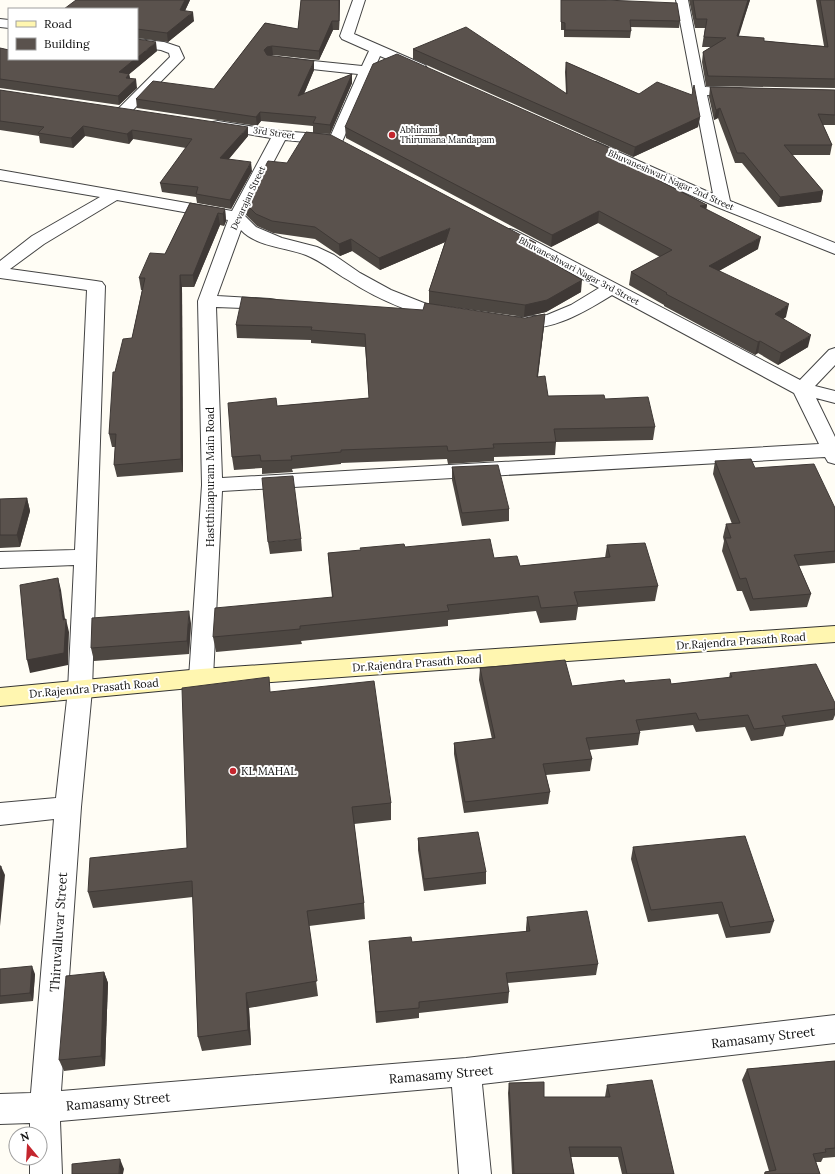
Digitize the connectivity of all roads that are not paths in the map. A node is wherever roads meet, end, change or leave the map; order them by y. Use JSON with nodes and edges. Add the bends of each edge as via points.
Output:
{"nodes":[{"id":1,"x":359,"y":0,"type":"edge"},
{"id":2,"x":682,"y":2,"type":"edge"},
{"id":3,"x":667,"y":4,"type":"edge"},
{"id":4,"x":138,"y":43,"type":"edge"},
{"id":5,"x":377,"y":48,"type":"junction"},
{"id":6,"x":272,"y":60,"type":"edge"},
{"id":7,"x":367,"y":70,"type":"junction"},
{"id":8,"x":434,"y":74,"type":"edge"},
{"id":9,"x":699,"y":91,"type":"junction"},
{"id":10,"x":754,"y":92,"type":"edge"},
{"id":11,"x":108,"y":108,"type":"edge"},
{"id":12,"x":124,"y":111,"type":"junction"},
{"id":13,"x":139,"y":113,"type":"edge"},
{"id":14,"x":201,"y":122,"type":"edge"},
{"id":15,"x":278,"y":138,"type":"junction"},
{"id":16,"x":579,"y":139,"type":"edge"},
{"id":17,"x":0,"y":175,"type":"edge"},
{"id":18,"x":115,"y":195,"type":"junction"},
{"id":19,"x":723,"y":204,"type":"junction"},
{"id":20,"x":238,"y":217,"type":"junction"},
{"id":21,"x":498,"y":227,"type":"edge"},
{"id":22,"x":835,"y":249,"type":"edge"},
{"id":23,"x":0,"y":269,"type":"edge"},
{"id":24,"x":0,"y":273,"type":"edge"},
{"id":25,"x":611,"y":288,"type":"junction"},
{"id":26,"x":207,"y":301,"type":"junction"},
{"id":27,"x":284,"y":305,"type":"edge"},
{"id":28,"x":378,"y":309,"type":"edge"},
{"id":29,"x":425,"y":310,"type":"junction"},
{"id":30,"x":471,"y":316,"type":"edge"},
{"id":31,"x":501,"y":320,"type":"edge"},
{"id":32,"x":835,"y":354,"type":"edge"},
{"id":33,"x":802,"y":389,"type":"junction"},
{"id":34,"x":835,"y":397,"type":"edge"},
{"id":35,"x":834,"y":454,"type":"edge"},
{"id":36,"x":212,"y":485,"type":"junction"},
{"id":37,"x":85,"y":557,"type":"junction"},
{"id":38,"x":0,"y":560,"type":"edge"},
{"id":39,"x":835,"y":634,"type":"edge"},
{"id":40,"x":201,"y":678,"type":"junction"},
{"id":41,"x":80,"y":690,"type":"junction"},
{"id":42,"x":0,"y":697,"type":"edge"},
{"id":43,"x":68,"y":807,"type":"junction"},
{"id":44,"x":0,"y":814,"type":"edge"},
{"id":45,"x":835,"y":1029,"type":"edge"},
{"id":46,"x":466,"y":1072,"type":"junction"},
{"id":47,"x":45,"y":1107,"type":"junction"},
{"id":48,"x":0,"y":1108,"type":"edge"},
{"id":49,"x":46,"y":1174,"type":"edge"},
{"id":50,"x":474,"y":1174,"type":"edge"}],
"edges":[{"from":1,"to":5,"type":"street","via":[[347,36]]},
{"from":2,"to":3,"type":"street"},
{"from":2,"to":9,"type":"street"},
{"from":4,"to":12,"type":"street","via":[[170,48],[176,53],[177,58]]},
{"from":5,"to":7,"type":"street"},
{"from":5,"to":8,"type":"street"},
{"from":6,"to":7,"type":"street"},
{"from":7,"to":15,"type":"street","name":"3rd Street","via":[[343,144]]},
{"from":9,"to":10,"type":"street"},
{"from":9,"to":19,"type":"street"},
{"from":11,"to":12,"type":"street"},
{"from":12,"to":13,"type":"street"},
{"from":14,"to":15,"type":"street","name":"3rd Street"},
{"from":15,"to":20,"type":"street","name":"Devarajan Street"},
{"from":16,"to":19,"type":"street","name":"Bhuvaneshwari Nagar 2nd Street"},
{"from":17,"to":18,"type":"street"},
{"from":18,"to":20,"type":"street"},
{"from":18,"to":23,"type":"street","via":[[38,240]]},
{"from":19,"to":22,"type":"street","name":"Bhuvaneshwari Nagar 2nd Street"},
{"from":20,"to":26,"type":"street","name":"Devarajan Street"},
{"from":20,"to":29,"type":"street","via":[[250,230],[276,242],[311,251],[385,294]]},
{"from":21,"to":25,"type":"street","name":"Bhuvaneshwari Nagar 3rd Street"},
{"from":24,"to":37,"type":"street","name":"Thiruvalluvar Street","via":[[96,286]]},
{"from":25,"to":31,"type":"street","via":[[552,320],[524,324]]},
{"from":25,"to":33,"type":"street","name":"Bhuvaneshwari Nagar 3rd Street"},
{"from":26,"to":27,"type":"street"},
{"from":26,"to":36,"type":"street","name":"Hastthinapuram Main Road"},
{"from":28,"to":29,"type":"street"},
{"from":29,"to":30,"type":"street"},
{"from":32,"to":33,"type":"street"},
{"from":33,"to":34,"type":"street","name":"Bhuvaneshwari Nagar 3rd Street"},
{"from":33,"to":35,"type":"street"},
{"from":35,"to":36,"type":"street"},
{"from":36,"to":40,"type":"street","name":"Hastthinapuram Main Road"},
{"from":37,"to":38,"type":"street"},
{"from":37,"to":41,"type":"street","name":"Thiruvalluvar Street"},
{"from":39,"to":40,"type":"street","name":"Dr.Rajendra Prasath Road"},
{"from":40,"to":41,"type":"street","name":"Dr.Rajendra Prasath Road"},
{"from":41,"to":42,"type":"street","name":"Dr.Rajendra Prasath Road"},
{"from":41,"to":43,"type":"street","name":"Thiruvalluvar Street"},
{"from":43,"to":44,"type":"street"},
{"from":43,"to":47,"type":"street","name":"Thiruvalluvar Street"},
{"from":45,"to":46,"type":"street","name":"Ramasamy Street"},
{"from":46,"to":47,"type":"street","name":"Ramasamy Street"},
{"from":46,"to":50,"type":"street"},
{"from":47,"to":48,"type":"street","name":"Ramasamy Street"},
{"from":47,"to":49,"type":"street","name":"Thiruvalluvar Street"}]}
